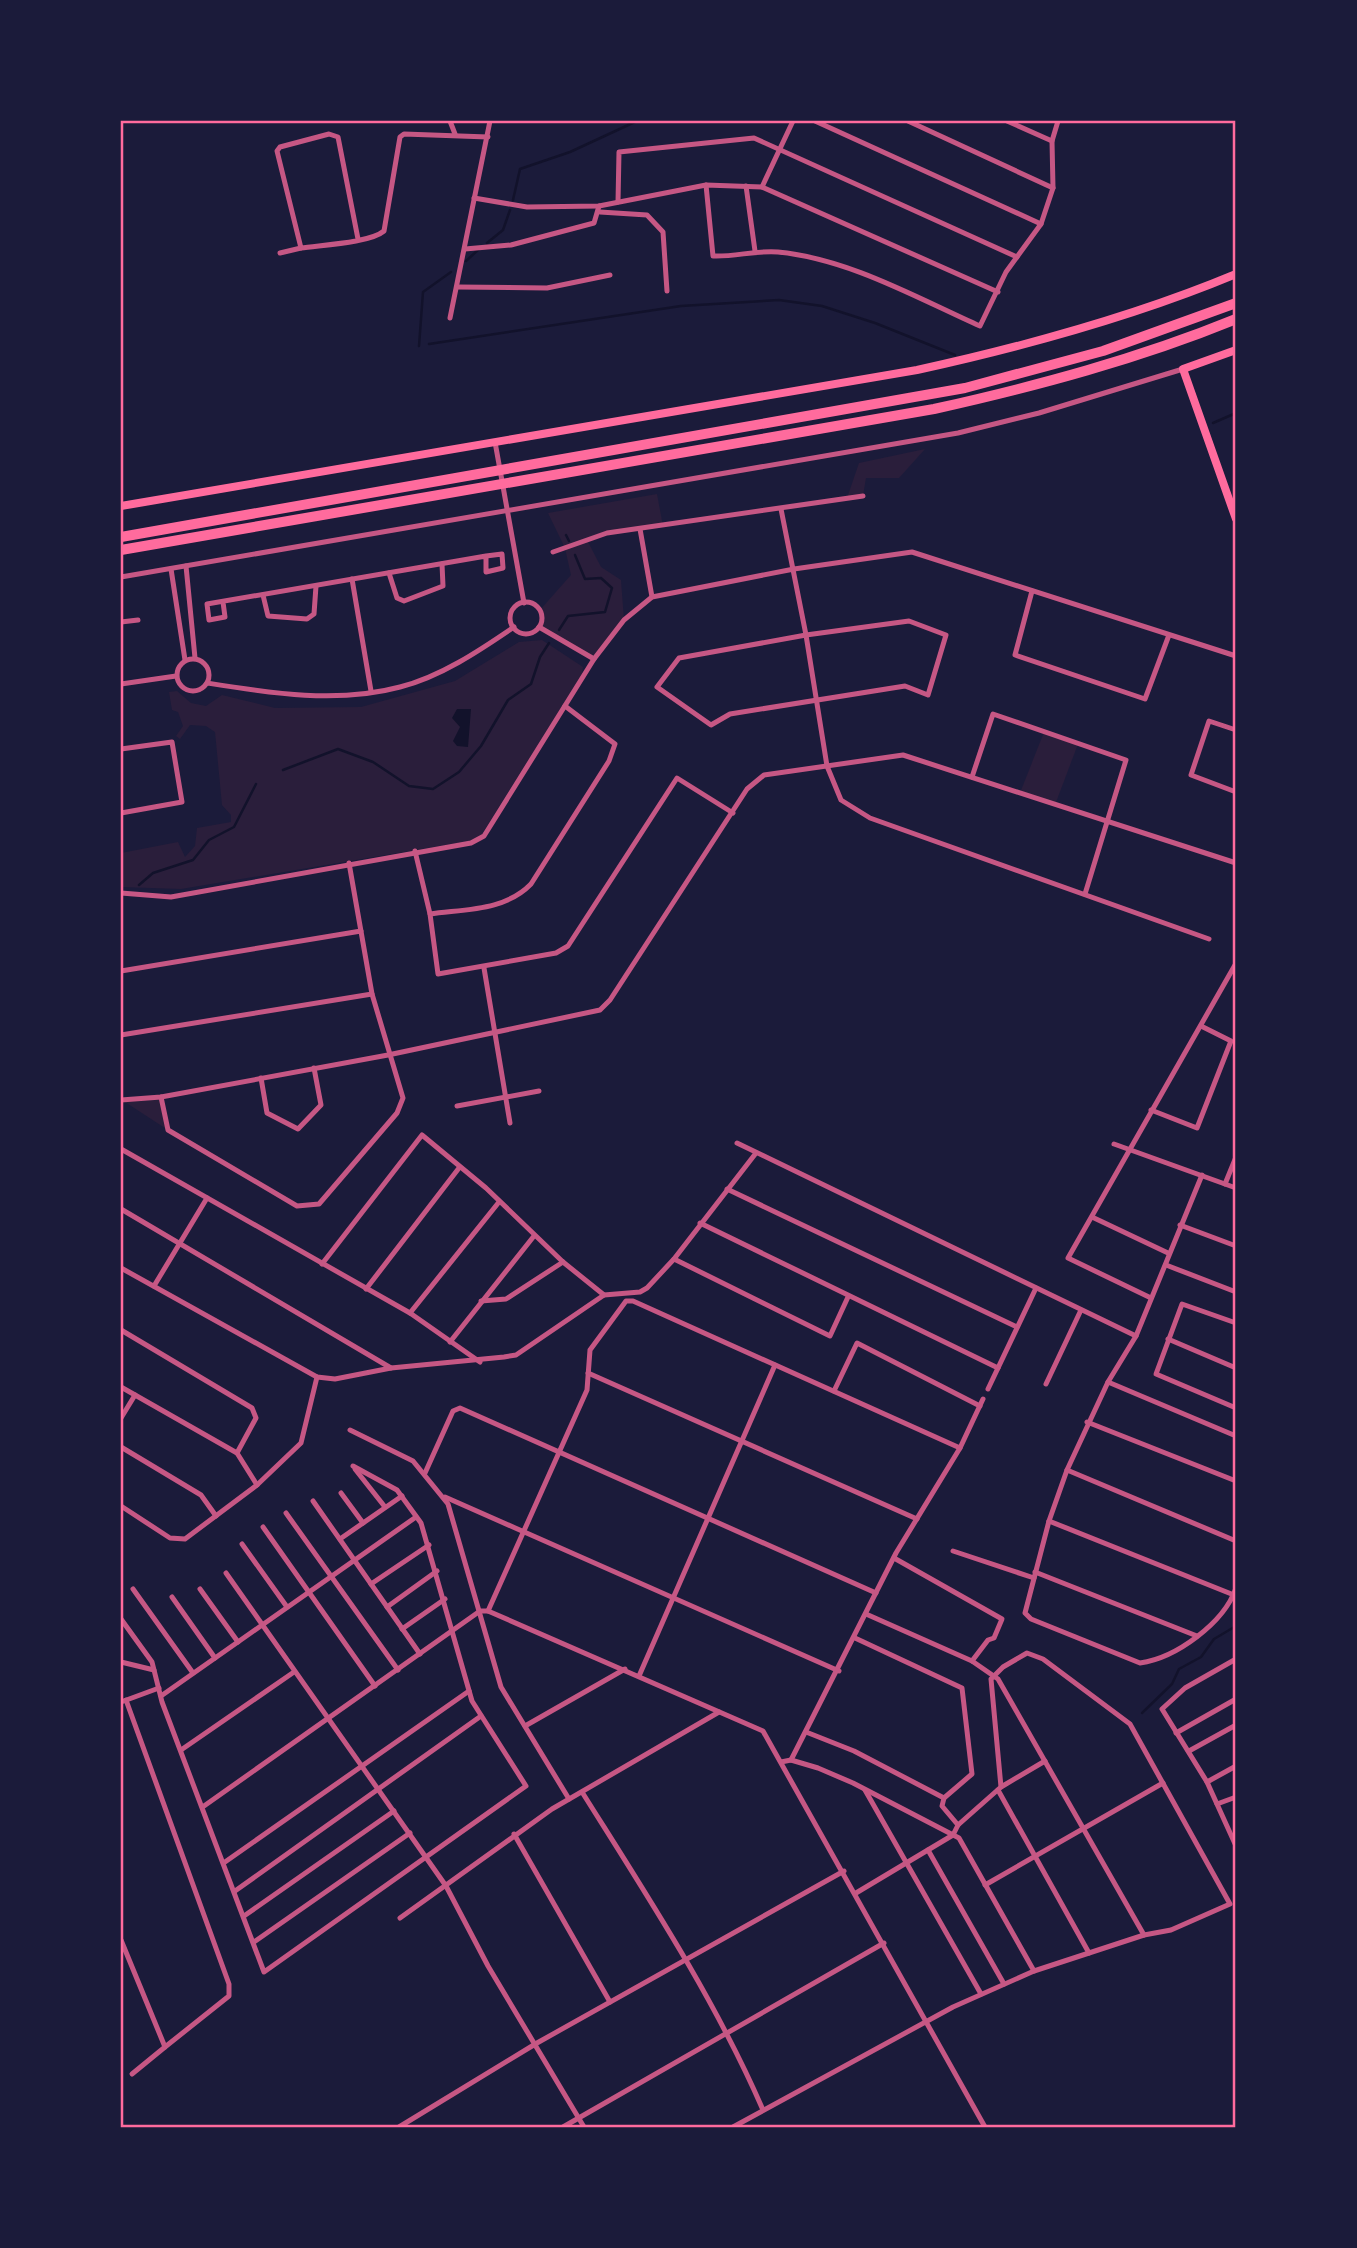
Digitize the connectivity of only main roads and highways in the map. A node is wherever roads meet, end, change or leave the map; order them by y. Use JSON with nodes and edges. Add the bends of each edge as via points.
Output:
{"nodes":[{"id":1,"x":1236,"y":274,"type":"edge"},
{"id":2,"x":1236,"y":303,"type":"edge"},
{"id":3,"x":1236,"y":319,"type":"edge"},
{"id":4,"x":1236,"y":350,"type":"edge"},
{"id":5,"x":121,"y":506,"type":"edge"},
{"id":6,"x":1236,"y":519,"type":"edge"},
{"id":7,"x":121,"y":528,"type":"edge"},
{"id":8,"x":137,"y":533,"type":"junction"},
{"id":9,"x":121,"y":537,"type":"edge"},
{"id":10,"x":121,"y":550,"type":"edge"}],
"edges":[{"from":1,"to":5,"type":"main road","via":[[1099,324],[917,370]]},
{"from":2,"to":8,"type":"highway","via":[[1103,351],[965,388]]},
{"from":3,"to":10,"type":"highway","via":[[1122,360],[1010,392],[848,425]]},
{"from":4,"to":6,"type":"main road","via":[[1184,369]]},
{"from":7,"to":8,"type":"highway"},
{"from":8,"to":9,"type":"highway"}]}
